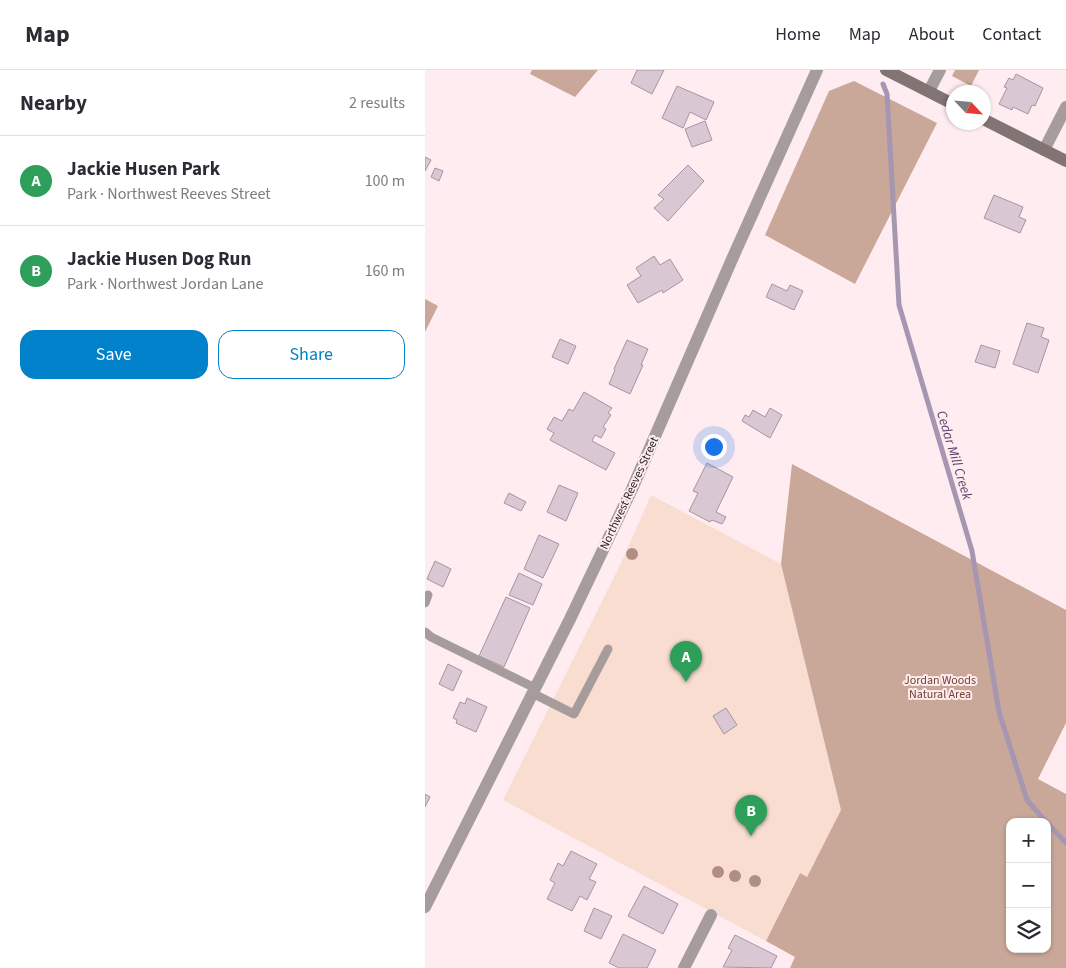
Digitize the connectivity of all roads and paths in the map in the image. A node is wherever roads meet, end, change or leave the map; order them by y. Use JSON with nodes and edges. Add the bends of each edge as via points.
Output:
{"nodes":[{"id":1,"x":817,"y":70,"type":"edge"},
{"id":2,"x":886,"y":70,"type":"edge"},
{"id":3,"x":940,"y":70,"type":"edge"},
{"id":4,"x":929,"y":91,"type":"junction"},
{"id":5,"x":946,"y":100,"type":"edge"},
{"id":6,"x":1066,"y":107,"type":"edge"},
{"id":7,"x":991,"y":123,"type":"edge"},
{"id":8,"x":1044,"y":150,"type":"junction"},
{"id":9,"x":1066,"y":161,"type":"edge"},
{"id":10,"x":425,"y":632,"type":"edge"},
{"id":11,"x":608,"y":649,"type":"dead end"},
{"id":12,"x":533,"y":691,"type":"junction"},
{"id":13,"x":425,"y":908,"type":"edge"},
{"id":14,"x":711,"y":915,"type":"dead end"},
{"id":15,"x":684,"y":968,"type":"edge"}],
"edges":[{"from":1,"to":12,"type":"street","name":"Northwest Reeves Street","via":[[635,482]]},
{"from":2,"to":4,"type":"street"},
{"from":3,"to":4,"type":"street"},
{"from":4,"to":5,"type":"street"},
{"from":6,"to":8,"type":"street"},
{"from":7,"to":8,"type":"street"},
{"from":8,"to":9,"type":"street"},
{"from":10,"to":12,"type":"lane"},
{"from":11,"to":12,"type":"lane","via":[[574,714]]},
{"from":12,"to":13,"type":"street","name":"Northwest Reeves Street"},
{"from":14,"to":15,"type":"street"}]}
